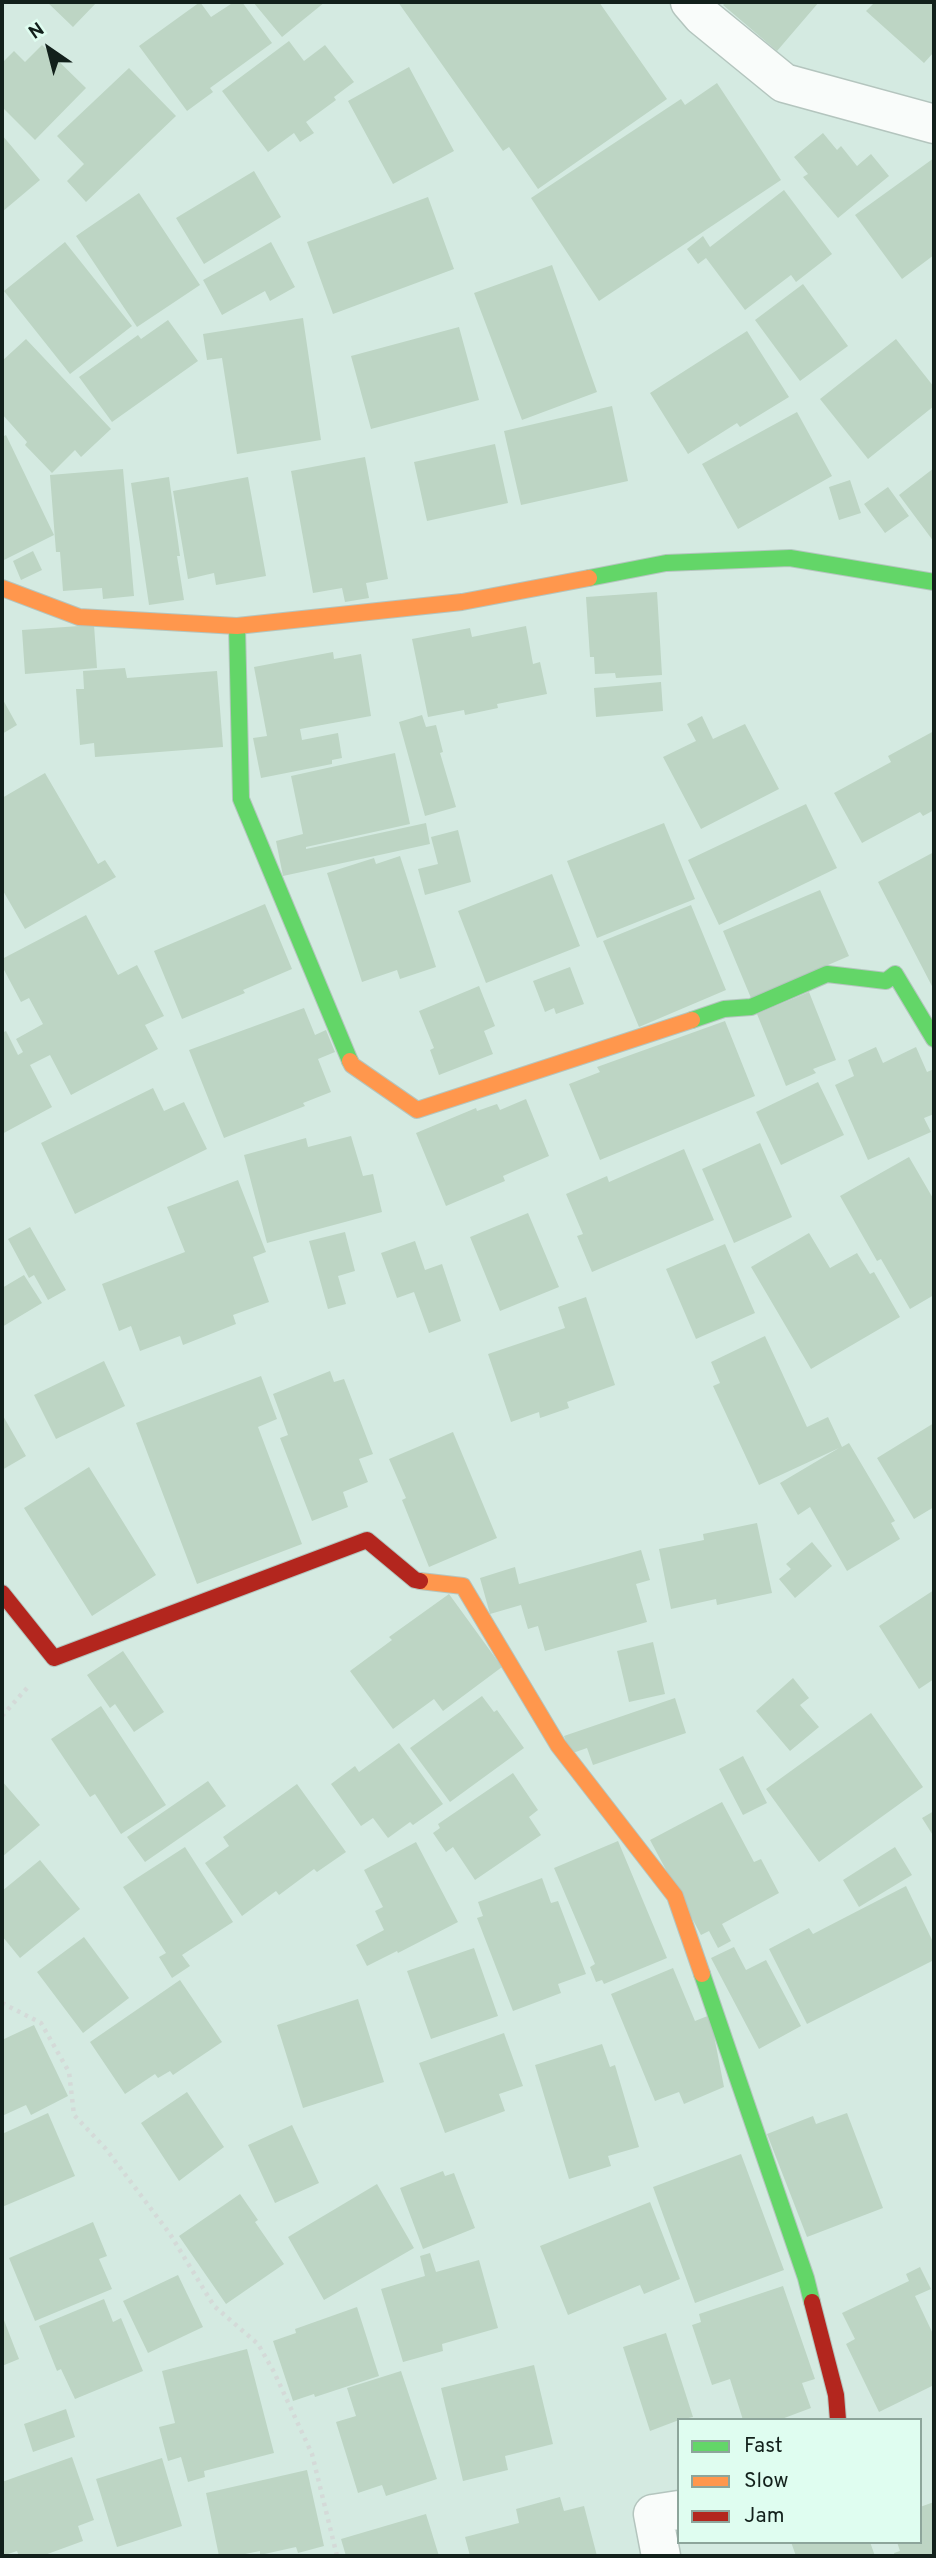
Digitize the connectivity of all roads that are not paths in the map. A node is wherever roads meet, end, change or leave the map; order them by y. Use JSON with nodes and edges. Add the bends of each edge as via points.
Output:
{"nodes":[{"id":1,"x":690,"y":2,"type":"edge"},
{"id":2,"x":934,"y":124,"type":"edge"},
{"id":3,"x":934,"y":582,"type":"edge"},
{"id":4,"x":2,"y":588,"type":"edge"},
{"id":5,"x":237,"y":626,"type":"junction"},
{"id":6,"x":934,"y":1039,"type":"edge"},
{"id":7,"x":2,"y":1594,"type":"edge"},
{"id":8,"x":838,"y":2418,"type":"edge"},
{"id":9,"x":677,"y":2510,"type":"edge"},
{"id":10,"x":661,"y":2556,"type":"edge"}],
"edges":[{"from":1,"to":2,"type":"street","via":[[784,83]]},
{"from":3,"to":5,"type":"street","via":[[790,558],[666,563],[462,602]]},
{"from":4,"to":5,"type":"street","via":[[79,617]]},
{"from":5,"to":6,"type":"street","via":[[241,799],[352,1065],[417,1110],[724,1009],[751,1007],[827,974],[886,981],[895,974]]},
{"from":7,"to":8,"type":"street","via":[[54,1658],[367,1540],[415,1580],[463,1586],[558,1745],[675,1896],[806,2278]]},
{"from":9,"to":10,"type":"street","via":[[653,2514]]}]}
